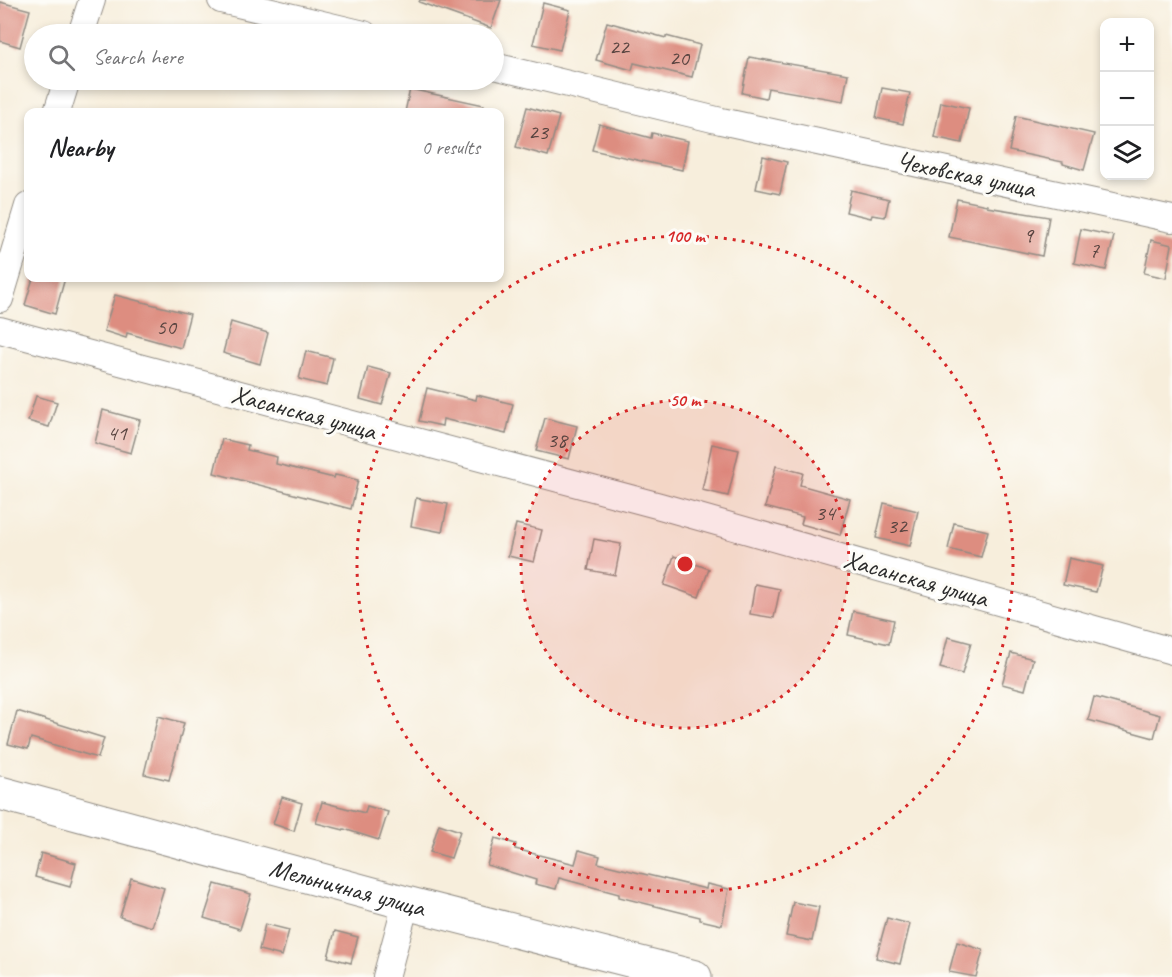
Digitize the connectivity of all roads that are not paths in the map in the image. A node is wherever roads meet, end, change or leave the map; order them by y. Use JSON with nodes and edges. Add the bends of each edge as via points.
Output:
{"nodes":[{"id":1,"x":92,"y":0,"type":"edge"},
{"id":2,"x":221,"y":0,"type":"edge"},
{"id":3,"x":84,"y":24,"type":"edge"},
{"id":4,"x":322,"y":24,"type":"edge"},
{"id":5,"x":504,"y":68,"type":"edge"},
{"id":6,"x":64,"y":90,"type":"edge"},
{"id":7,"x":58,"y":108,"type":"edge"},
{"id":8,"x":24,"y":219,"type":"edge"},
{"id":9,"x":1172,"y":219,"type":"edge"},
{"id":10,"x":0,"y":299,"type":"edge"},
{"id":11,"x":0,"y":330,"type":"edge"},
{"id":12,"x":1172,"y":651,"type":"edge"},
{"id":13,"x":0,"y":793,"type":"edge"},
{"id":14,"x":406,"y":903,"type":"junction"},
{"id":15,"x":386,"y":977,"type":"edge"},
{"id":16,"x":695,"y":977,"type":"edge"}],
"edges":[{"from":1,"to":3,"type":"street"},
{"from":2,"to":4,"type":"street"},
{"from":5,"to":9,"type":"street","name":"Чеховская улица","via":[[721,121]]},
{"from":6,"to":7,"type":"street"},
{"from":8,"to":10,"type":"street"},
{"from":11,"to":12,"type":"street","name":"Хасанская улица","via":[[660,506]]},
{"from":13,"to":14,"type":"main road","name":"Мельничная улица"},
{"from":14,"to":15,"type":"street"},
{"from":14,"to":16,"type":"main road","name":"Мельничная улица"}]}
